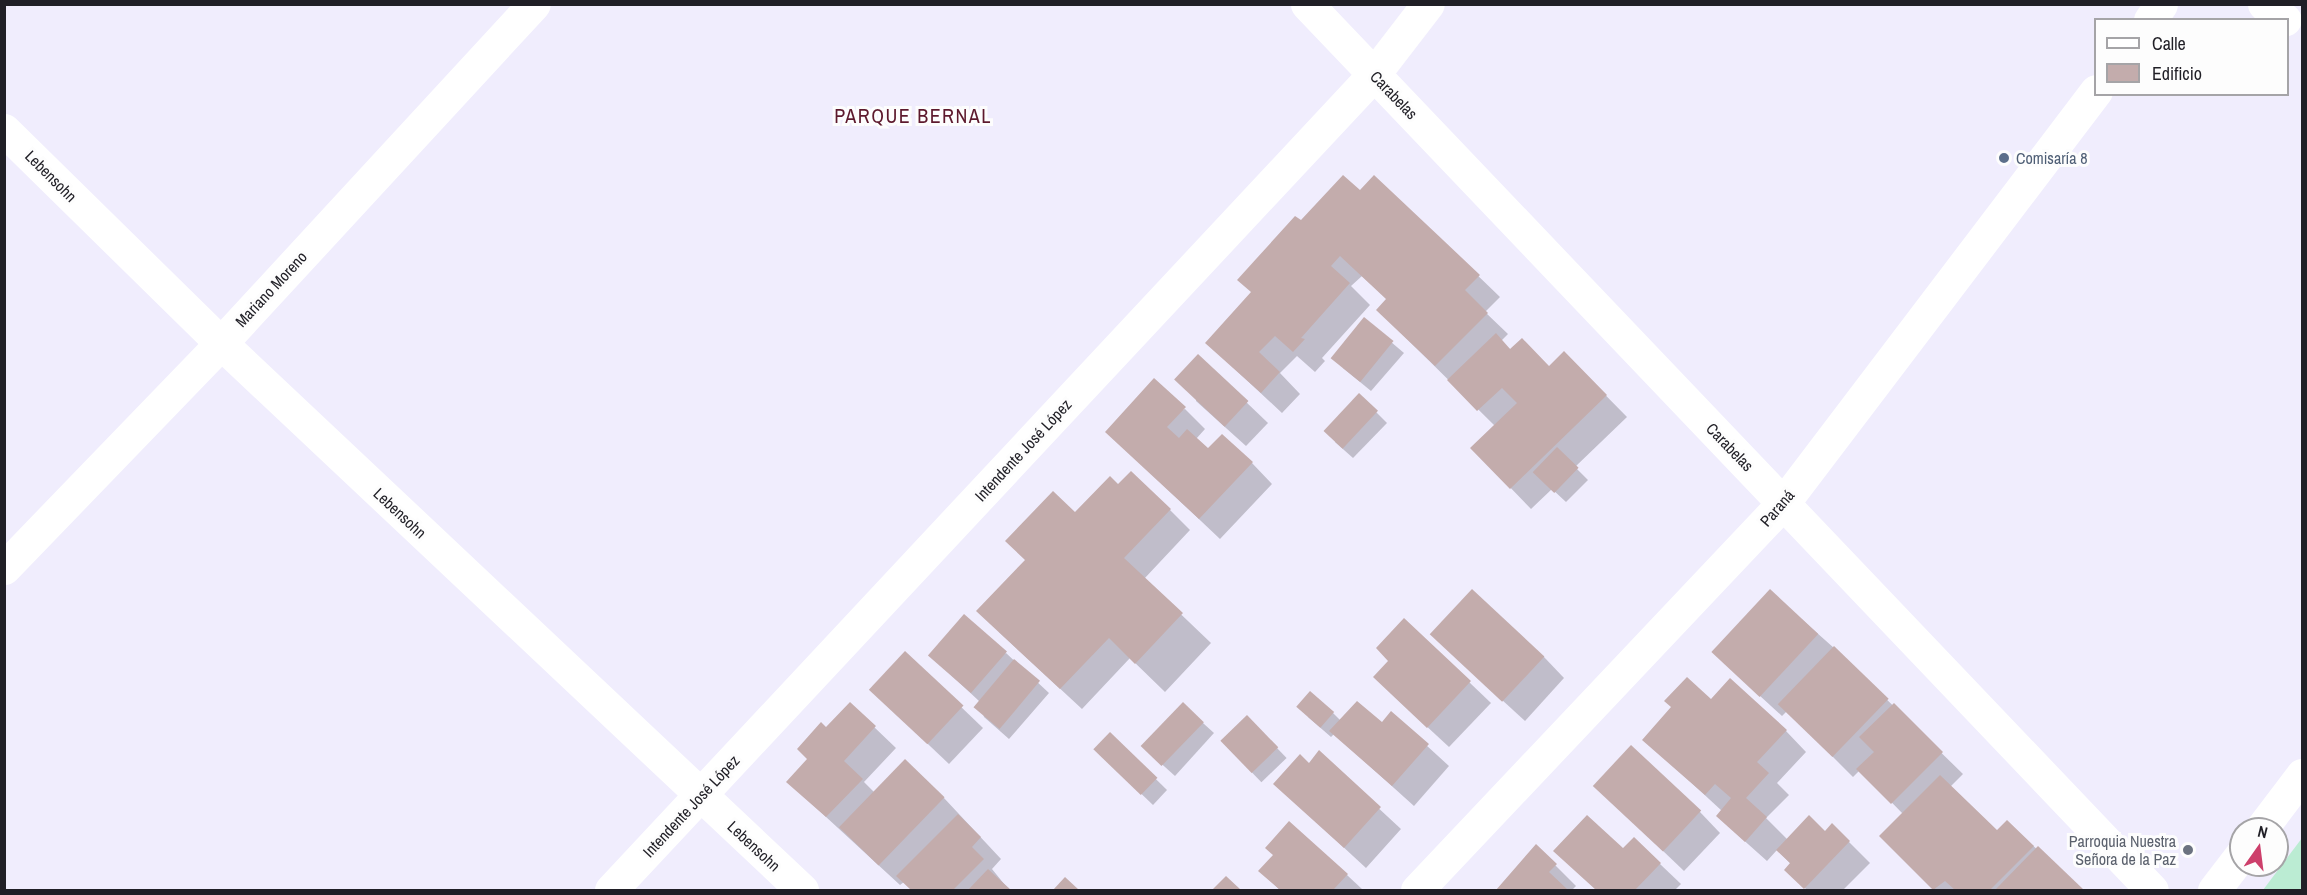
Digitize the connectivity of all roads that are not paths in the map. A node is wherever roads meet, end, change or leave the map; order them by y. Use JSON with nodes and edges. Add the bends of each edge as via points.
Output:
{"nodes":[{"id":1,"x":534,"y":4,"type":"edge"},
{"id":2,"x":1307,"y":4,"type":"edge"},
{"id":3,"x":1428,"y":4,"type":"edge"},
{"id":4,"x":2161,"y":4,"type":"edge"},
{"id":5,"x":2264,"y":4,"type":"edge"},
{"id":6,"x":2151,"y":18,"type":"edge"},
{"id":7,"x":2283,"y":18,"type":"edge"},
{"id":8,"x":2289,"y":22,"type":"edge"},
{"id":9,"x":2302,"y":32,"type":"edge"},
{"id":10,"x":1374,"y":74,"type":"junction"},
{"id":11,"x":2094,"y":94,"type":"edge"},
{"id":12,"x":4,"y":130,"type":"edge"},
{"id":13,"x":221,"y":343,"type":"junction"},
{"id":14,"x":1784,"y":502,"type":"junction"},
{"id":15,"x":4,"y":568,"type":"edge"},
{"id":16,"x":2302,"y":775,"type":"edge"},
{"id":17,"x":701,"y":796,"type":"junction"},
{"id":18,"x":2270,"y":817,"type":"edge"},
{"id":19,"x":2229,"y":871,"type":"edge"},
{"id":20,"x":611,"y":891,"type":"edge"},
{"id":21,"x":802,"y":891,"type":"edge"},
{"id":22,"x":1417,"y":891,"type":"edge"},
{"id":23,"x":2152,"y":891,"type":"edge"},
{"id":24,"x":2214,"y":891,"type":"edge"}],
"edges":[{"from":1,"to":13,"type":"street","name":"Mariano Moreno"},
{"from":2,"to":10,"type":"street","name":"Carabelas"},
{"from":3,"to":10,"type":"street","name":"Intendente José López"},
{"from":4,"to":6,"type":"street"},
{"from":5,"to":7,"type":"street"},
{"from":8,"to":9,"type":"street"},
{"from":10,"to":14,"type":"street","name":"Carabelas"},
{"from":10,"to":17,"type":"street","name":"Intendente José López"},
{"from":11,"to":14,"type":"street","name":"Paraná"},
{"from":12,"to":13,"type":"street","name":"Lebensohn"},
{"from":13,"to":15,"type":"street","name":"Mariano Moreno"},
{"from":13,"to":17,"type":"street","name":"Lebensohn"},
{"from":14,"to":22,"type":"street","name":"Paraná"},
{"from":14,"to":23,"type":"street","name":"Carabelas"},
{"from":16,"to":18,"type":"street"},
{"from":17,"to":20,"type":"street","name":"Intendente José López"},
{"from":17,"to":21,"type":"street","name":"Lebensohn"},
{"from":19,"to":24,"type":"street"}]}
